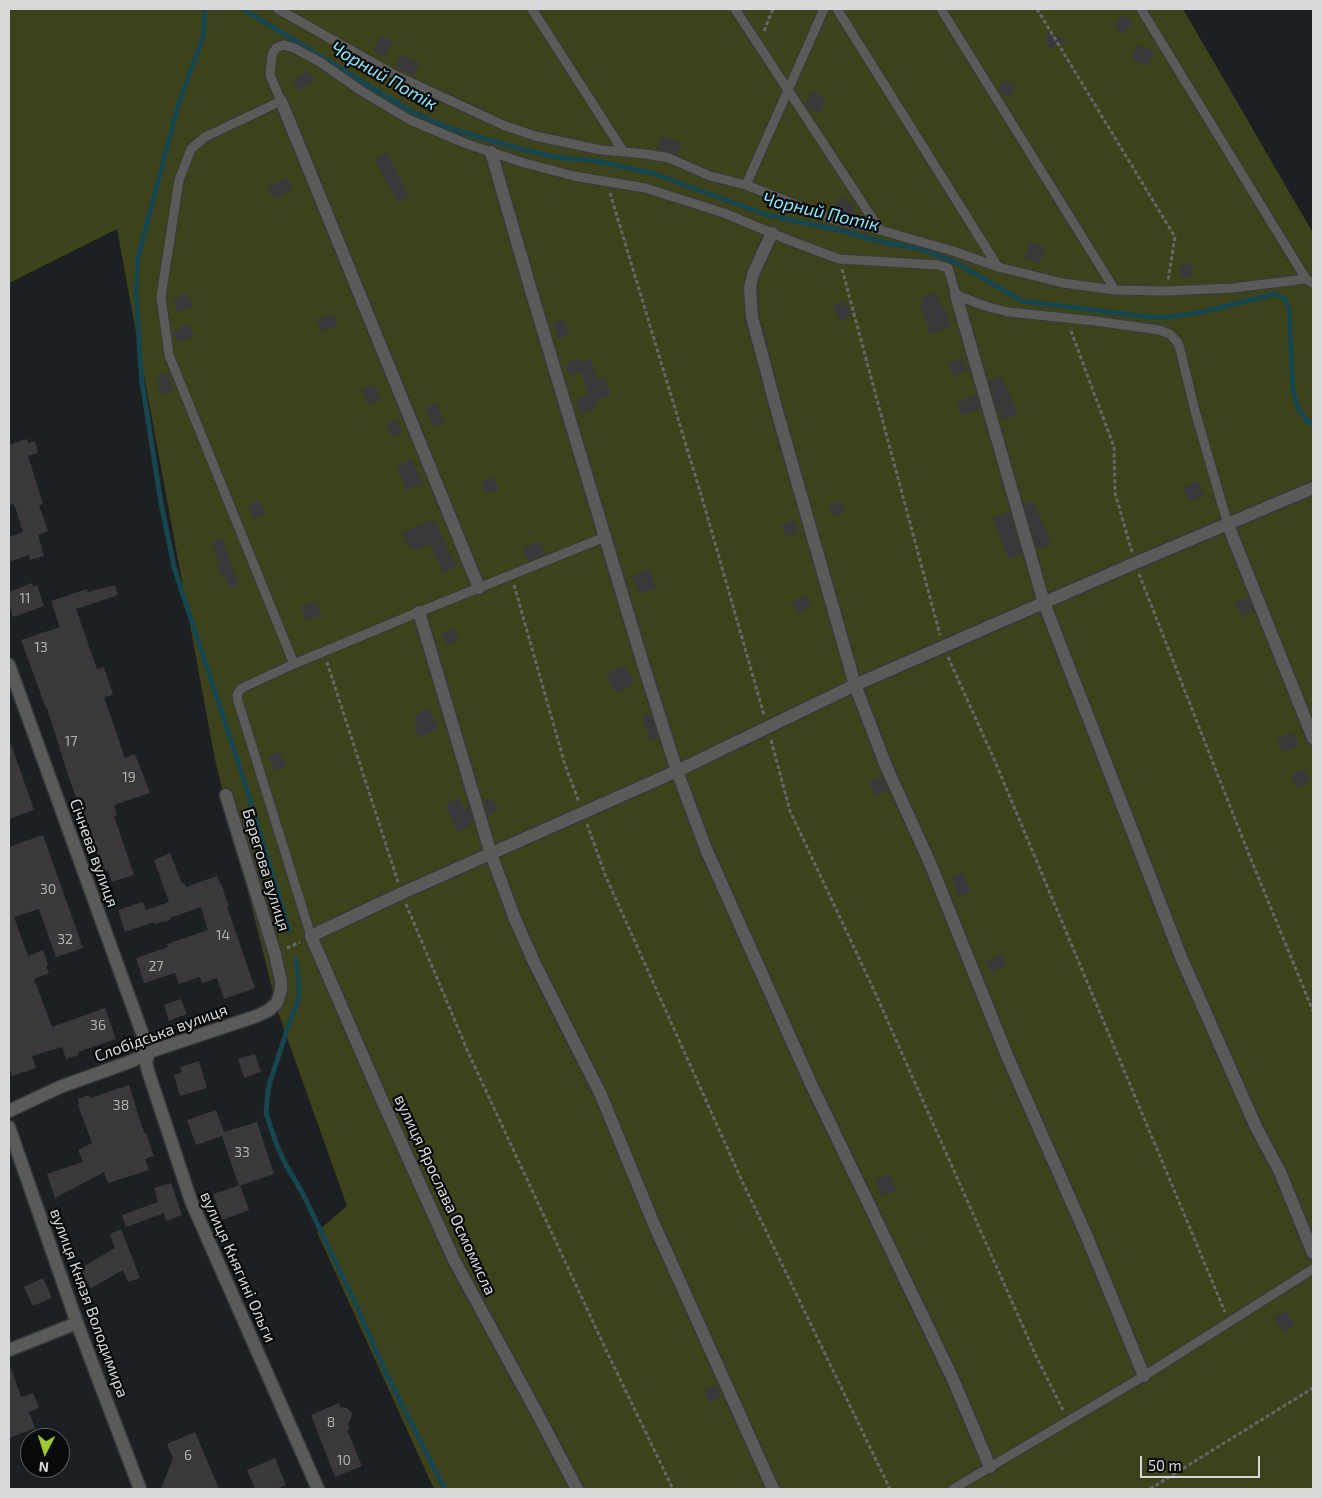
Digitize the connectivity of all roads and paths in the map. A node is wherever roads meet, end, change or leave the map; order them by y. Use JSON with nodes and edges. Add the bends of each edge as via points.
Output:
{"nodes":[{"id":1,"x":278,"y":9,"type":"edge"},
{"id":2,"x":532,"y":9,"type":"edge"},
{"id":3,"x":735,"y":9,"type":"edge"},
{"id":4,"x":773,"y":9,"type":"edge"},
{"id":5,"x":824,"y":9,"type":"edge"},
{"id":6,"x":837,"y":9,"type":"edge"},
{"id":7,"x":941,"y":9,"type":"edge"},
{"id":8,"x":1037,"y":9,"type":"edge"},
{"id":9,"x":1141,"y":9,"type":"edge"},
{"id":10,"x":758,"y":45,"type":"junction"},
{"id":11,"x":788,"y":90,"type":"junction"},
{"id":12,"x":281,"y":101,"type":"junction"},
{"id":13,"x":623,"y":151,"type":"junction"},
{"id":14,"x":491,"y":152,"type":"junction"},
{"id":15,"x":606,"y":181,"type":"junction"},
{"id":16,"x":746,"y":185,"type":"junction"},
{"id":17,"x":880,"y":230,"type":"junction"},
{"id":18,"x":772,"y":233,"type":"junction"},
{"id":19,"x":839,"y":259,"type":"junction"},
{"id":20,"x":998,"y":268,"type":"junction"},
{"id":21,"x":1309,"y":281,"type":"edge"},
{"id":22,"x":1116,"y":290,"type":"junction"},
{"id":23,"x":1166,"y":291,"type":"junction"},
{"id":24,"x":956,"y":295,"type":"junction"},
{"id":25,"x":1066,"y":318,"type":"junction"},
{"id":26,"x":1313,"y":488,"type":"edge"},
{"id":27,"x":1228,"y":525,"type":"junction"},
{"id":28,"x":605,"y":538,"type":"junction"},
{"id":29,"x":1135,"y":563,"type":"junction"},
{"id":30,"x":511,"y":575,"type":"junction"},
{"id":31,"x":479,"y":588,"type":"junction"},
{"id":32,"x":1044,"y":603,"type":"junction"},
{"id":33,"x":419,"y":612,"type":"junction"},
{"id":34,"x":943,"y":647,"type":"junction"},
{"id":35,"x":324,"y":652,"type":"junction"},
{"id":36,"x":294,"y":664,"type":"junction"},
{"id":37,"x":9,"y":665,"type":"edge"},
{"id":38,"x":854,"y":685,"type":"junction"},
{"id":39,"x":767,"y":727,"type":"junction"},
{"id":40,"x":1313,"y":738,"type":"edge"},
{"id":41,"x":676,"y":771,"type":"junction"},
{"id":42,"x":226,"y":795,"type":"dead end"},
{"id":43,"x":583,"y":813,"type":"junction"},
{"id":44,"x":491,"y":854,"type":"junction"},
{"id":45,"x":402,"y":893,"type":"junction"},
{"id":46,"x":311,"y":936,"type":"junction"},
{"id":47,"x":275,"y":954,"type":"junction"},
{"id":48,"x":1313,"y":1011,"type":"edge"},
{"id":49,"x":149,"y":1052,"type":"junction"},
{"id":50,"x":10,"y":1109,"type":"edge"},
{"id":51,"x":9,"y":1127,"type":"edge"},
{"id":52,"x":1313,"y":1253,"type":"edge"},
{"id":53,"x":1313,"y":1269,"type":"edge"},
{"id":54,"x":1230,"y":1322,"type":"junction"},
{"id":55,"x":77,"y":1323,"type":"junction"},
{"id":56,"x":9,"y":1350,"type":"edge"},
{"id":57,"x":1144,"y":1376,"type":"junction"},
{"id":58,"x":1313,"y":1388,"type":"edge"},
{"id":59,"x":1068,"y":1421,"type":"junction"},
{"id":60,"x":990,"y":1467,"type":"junction"},
{"id":61,"x":140,"y":1489,"type":"edge"},
{"id":62,"x":318,"y":1489,"type":"edge"},
{"id":63,"x":577,"y":1489,"type":"edge"},
{"id":64,"x":674,"y":1489,"type":"edge"},
{"id":65,"x":773,"y":1489,"type":"edge"},
{"id":66,"x":890,"y":1489,"type":"edge"},
{"id":67,"x":952,"y":1489,"type":"edge"},
{"id":68,"x":1150,"y":1489,"type":"edge"}],
"edges":[{"from":1,"to":13,"type":"lane","via":[[393,74],[503,125],[570,144]]},
{"from":2,"to":13,"type":"lane"},
{"from":3,"to":10,"type":"lane"},
{"from":4,"to":10,"type":"path"},
{"from":5,"to":11,"type":"lane"},
{"from":6,"to":20,"type":"lane"},
{"from":7,"to":22,"type":"lane"},
{"from":8,"to":23,"type":"path","via":[[1176,236]]},
{"from":9,"to":21,"type":"lane"},
{"from":10,"to":11,"type":"lane"},
{"from":11,"to":16,"type":"lane"},
{"from":11,"to":17,"type":"lane"},
{"from":12,"to":14,"type":"lane","via":[[270,75],[272,55],[276,48],[284,45],[320,62],[410,120]]},
{"from":12,"to":31,"type":"street"},
{"from":12,"to":36,"type":"lane","via":[[205,137],[191,148],[179,180],[161,297],[169,355]]},
{"from":13,"to":16,"type":"lane","via":[[669,158],[710,176]]},
{"from":14,"to":15,"type":"lane","via":[[574,176]]},
{"from":14,"to":28,"type":"street"},
{"from":15,"to":18,"type":"lane","via":[[645,188],[724,213]]},
{"from":15,"to":39,"type":"path"},
{"from":16,"to":17,"type":"lane","via":[[832,219]]},
{"from":17,"to":20,"type":"lane"},
{"from":18,"to":19,"type":"lane"},
{"from":18,"to":38,"type":"street","via":[[753,274],[750,288],[752,317]]},
{"from":19,"to":24,"type":"lane","via":[[948,268]]},
{"from":19,"to":34,"type":"path"},
{"from":20,"to":22,"type":"lane","via":[[1063,283]]},
{"from":21,"to":23,"type":"lane"},
{"from":22,"to":23,"type":"lane"},
{"from":24,"to":25,"type":"lane","via":[[1008,312]]},
{"from":24,"to":32,"type":"street"},
{"from":25,"to":27,"type":"lane","via":[[1159,330],[1175,338]]},
{"from":25,"to":29,"type":"path","via":[[1114,447],[1115,493]]},
{"from":26,"to":27,"type":"street"},
{"from":27,"to":29,"type":"street"},
{"from":27,"to":40,"type":"street"},
{"from":28,"to":30,"type":"lane"},
{"from":28,"to":41,"type":"street"},
{"from":29,"to":32,"type":"street"},
{"from":29,"to":48,"type":"path"},
{"from":30,"to":31,"type":"lane"},
{"from":30,"to":43,"type":"path","via":[[565,766]]},
{"from":31,"to":33,"type":"lane"},
{"from":32,"to":34,"type":"street"},
{"from":32,"to":52,"type":"street","via":[[1181,957],[1256,1126],[1280,1172]]},
{"from":33,"to":35,"type":"lane"},
{"from":33,"to":44,"type":"street"},
{"from":34,"to":38,"type":"street"},
{"from":34,"to":54,"type":"path","via":[[994,759]]},
{"from":35,"to":36,"type":"lane"},
{"from":35,"to":45,"type":"path"},
{"from":36,"to":46,"type":"lane","via":[[244,687],[237,695]]},
{"from":37,"to":49,"type":"street","name":"Січнева вулиця"},
{"from":38,"to":39,"type":"street"},
{"from":38,"to":57,"type":"street"},
{"from":39,"to":41,"type":"street"},
{"from":39,"to":59,"type":"path","via":[[790,811]]},
{"from":41,"to":43,"type":"street"},
{"from":41,"to":60,"type":"street","via":[[706,849],[811,1084],[952,1377]]},
{"from":42,"to":47,"type":"street","name":"Берегова вулиця"},
{"from":43,"to":44,"type":"street"},
{"from":43,"to":66,"type":"path","via":[[606,877],[742,1182]]},
{"from":44,"to":45,"type":"street"},
{"from":44,"to":65,"type":"street","via":[[534,962],[601,1095],[653,1222]]},
{"from":45,"to":46,"type":"street"},
{"from":45,"to":64,"type":"path","via":[[468,1052]]},
{"from":46,"to":47,"type":"path"},
{"from":46,"to":63,"type":"street","name":"вулиця Ярослава Осмомисла","via":[[454,1260]]},
{"from":47,"to":49,"type":"street","name":"Слобідська вулиця","via":[[281,990],[279,999],[270,1010]]},
{"from":49,"to":50,"type":"street","name":"Слобідська вулиця"},
{"from":49,"to":62,"type":"street","name":"вулиця Княгині Ольги","via":[[148,1071],[191,1201]]},
{"from":51,"to":55,"type":"street","name":"вулиця Князя Володимира"},
{"from":53,"to":54,"type":"lane"},
{"from":54,"to":57,"type":"lane"},
{"from":55,"to":56,"type":"street"},
{"from":55,"to":61,"type":"street","name":"вулиця Князя Володимира"},
{"from":57,"to":59,"type":"lane"},
{"from":58,"to":68,"type":"path"},
{"from":59,"to":60,"type":"lane"},
{"from":60,"to":67,"type":"lane"}]}
